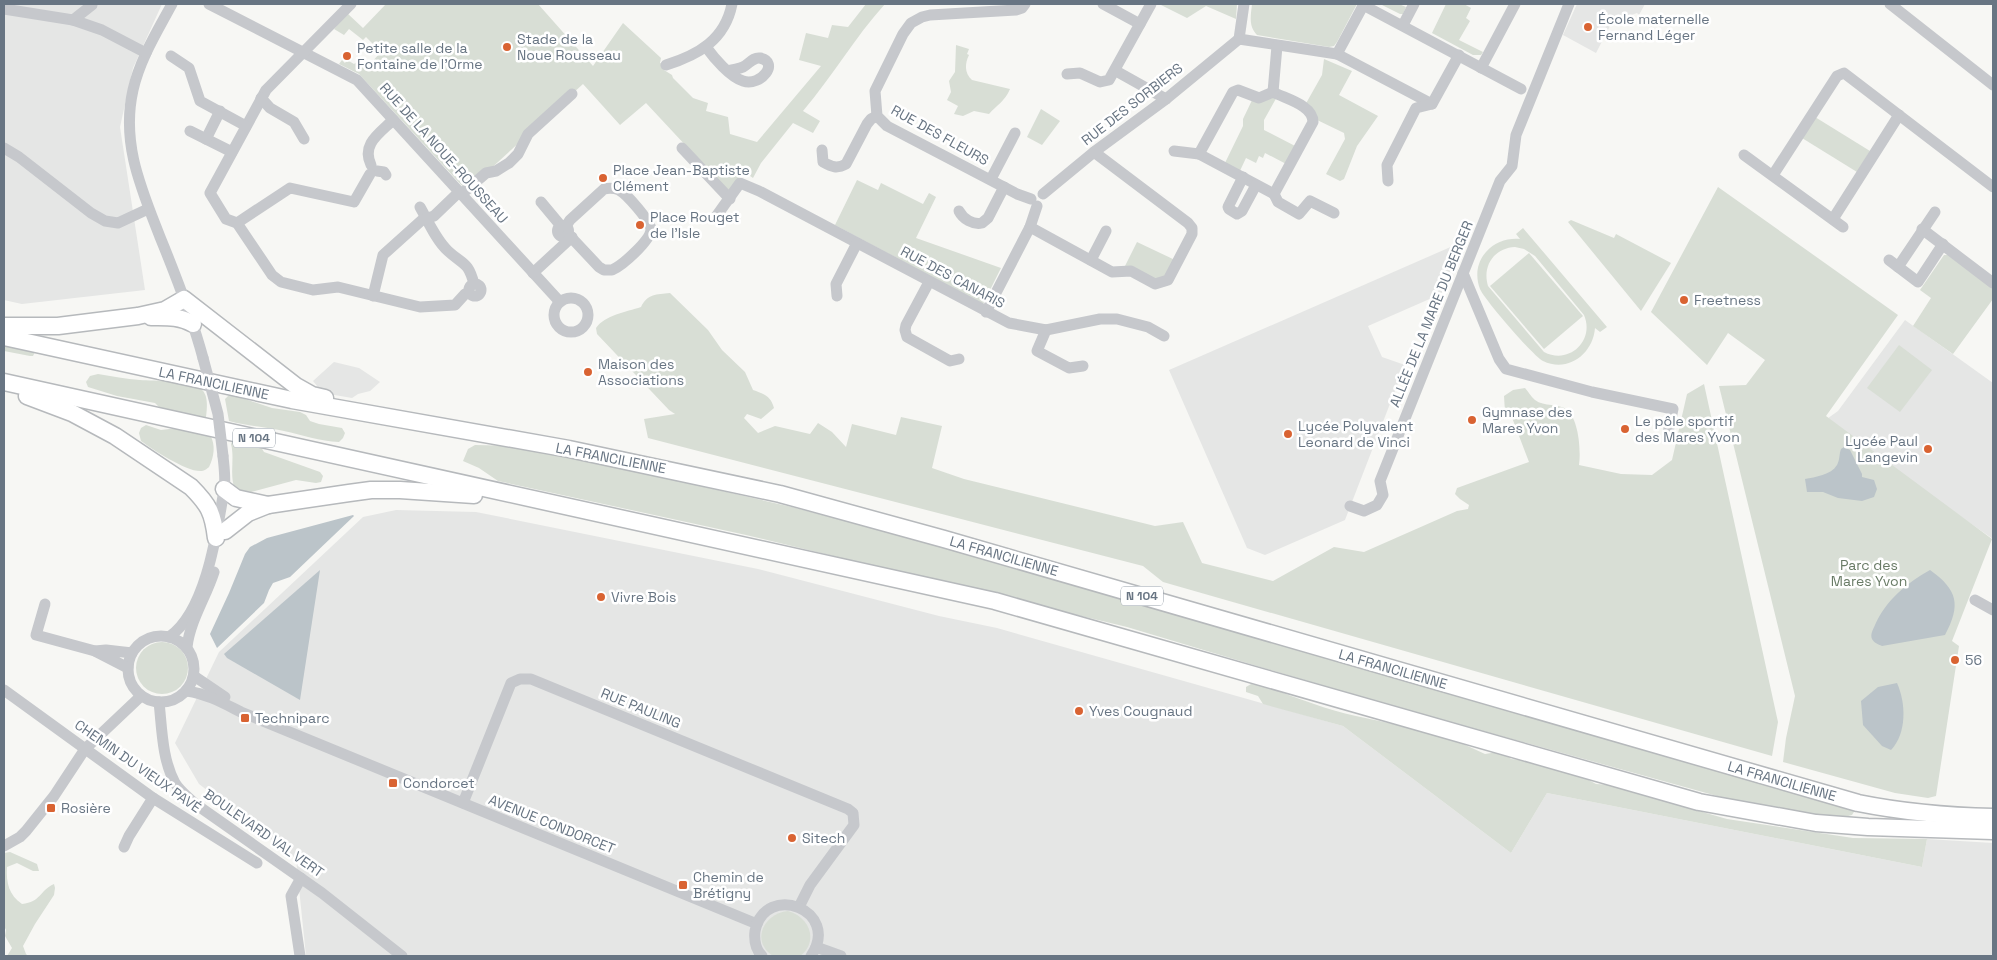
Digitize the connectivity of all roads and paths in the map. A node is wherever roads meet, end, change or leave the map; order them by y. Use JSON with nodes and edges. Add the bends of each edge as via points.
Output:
{"nodes":[{"id":1,"x":92,"y":4,"type":"edge"},
{"id":2,"x":172,"y":4,"type":"edge"},
{"id":3,"x":209,"y":4,"type":"edge"},
{"id":4,"x":351,"y":4,"type":"edge"},
{"id":5,"x":732,"y":4,"type":"edge"},
{"id":6,"x":1025,"y":4,"type":"edge"},
{"id":7,"x":1103,"y":4,"type":"edge"},
{"id":8,"x":1151,"y":4,"type":"edge"},
{"id":9,"x":1244,"y":4,"type":"edge"},
{"id":10,"x":1363,"y":4,"type":"edge"},
{"id":11,"x":1414,"y":4,"type":"edge"},
{"id":12,"x":1515,"y":4,"type":"edge"},
{"id":13,"x":1569,"y":4,"type":"edge"},
{"id":14,"x":1890,"y":4,"type":"edge"},
{"id":15,"x":966,"y":8,"type":"edge"},
{"id":16,"x":4,"y":9,"type":"edge"},
{"id":17,"x":1905,"y":9,"type":"edge"},
{"id":18,"x":73,"y":20,"type":"junction"},
{"id":19,"x":1140,"y":24,"type":"junction"},
{"id":20,"x":92,"y":26,"type":"junction"},
{"id":21,"x":1403,"y":26,"type":"junction"},
{"id":22,"x":1239,"y":39,"type":"junction"},
{"id":23,"x":1277,"y":46,"type":"junction"},
{"id":24,"x":706,"y":47,"type":"junction"},
{"id":25,"x":304,"y":51,"type":"junction"},
{"id":26,"x":146,"y":53,"type":"junction"},
{"id":27,"x":1337,"y":54,"type":"junction"},
{"id":28,"x":171,"y":56,"type":"dead end"},
{"id":29,"x":1459,"y":56,"type":"junction"},
{"id":30,"x":666,"y":65,"type":"dead end"},
{"id":31,"x":1481,"y":68,"type":"junction"},
{"id":32,"x":728,"y":71,"type":"dead end"},
{"id":33,"x":1116,"y":71,"type":"junction"},
{"id":34,"x":1067,"y":74,"type":"dead end"},
{"id":35,"x":1993,"y":85,"type":"edge"},
{"id":36,"x":1521,"y":90,"type":"dead end"},
{"id":37,"x":1272,"y":92,"type":"junction"},
{"id":38,"x":572,"y":94,"type":"dead end"},
{"id":39,"x":261,"y":98,"type":"junction"},
{"id":40,"x":1166,"y":99,"type":"junction"},
{"id":41,"x":1432,"y":104,"type":"junction"},
{"id":42,"x":220,"y":111,"type":"junction"},
{"id":43,"x":1899,"y":115,"type":"junction"},
{"id":44,"x":877,"y":116,"type":"junction"},
{"id":45,"x":393,"y":120,"type":"junction"},
{"id":46,"x":246,"y":126,"type":"junction"},
{"id":47,"x":190,"y":131,"type":"dead end"},
{"id":48,"x":1015,"y":133,"type":"dead end"},
{"id":49,"x":206,"y":139,"type":"junction"},
{"id":50,"x":304,"y":139,"type":"dead end"},
{"id":51,"x":4,"y":148,"type":"edge"},
{"id":52,"x":682,"y":148,"type":"dead end"},
{"id":53,"x":822,"y":150,"type":"dead end"},
{"id":54,"x":1174,"y":151,"type":"dead end"},
{"id":55,"x":232,"y":152,"type":"junction"},
{"id":56,"x":1094,"y":152,"type":"junction"},
{"id":57,"x":1199,"y":154,"type":"junction"},
{"id":58,"x":1744,"y":155,"type":"dead end"},
{"id":59,"x":1773,"y":175,"type":"junction"},
{"id":60,"x":1243,"y":177,"type":"junction"},
{"id":61,"x":990,"y":179,"type":"junction"},
{"id":62,"x":1388,"y":181,"type":"dead end"},
{"id":63,"x":1256,"y":184,"type":"junction"},
{"id":64,"x":1004,"y":187,"type":"junction"},
{"id":65,"x":1993,"y":187,"type":"edge"},
{"id":66,"x":459,"y":192,"type":"junction"},
{"id":67,"x":1274,"y":194,"type":"junction"},
{"id":68,"x":730,"y":199,"type":"junction"},
{"id":69,"x":542,"y":202,"type":"dead end"},
{"id":70,"x":1034,"y":202,"type":"junction"},
{"id":71,"x":420,"y":207,"type":"dead end"},
{"id":72,"x":148,"y":209,"type":"junction"},
{"id":73,"x":959,"y":211,"type":"dead end"},
{"id":74,"x":1936,"y":212,"type":"dead end"},
{"id":75,"x":1334,"y":213,"type":"dead end"},
{"id":76,"x":715,"y":218,"type":"dead end"},
{"id":77,"x":427,"y":219,"type":"junction"},
{"id":78,"x":1833,"y":219,"type":"junction"},
{"id":79,"x":236,"y":223,"type":"junction"},
{"id":80,"x":1030,"y":227,"type":"junction"},
{"id":81,"x":1843,"y":227,"type":"dead end"},
{"id":82,"x":1922,"y":229,"type":"junction"},
{"id":83,"x":567,"y":231,"type":"junction"},
{"id":84,"x":1106,"y":231,"type":"dead end"},
{"id":85,"x":857,"y":243,"type":"junction"},
{"id":86,"x":1943,"y":244,"type":"junction"},
{"id":87,"x":1091,"y":260,"type":"junction"},
{"id":88,"x":533,"y":273,"type":"junction"},
{"id":89,"x":1463,"y":273,"type":"junction"},
{"id":90,"x":929,"y":282,"type":"junction"},
{"id":91,"x":1993,"y":282,"type":"edge"},
{"id":92,"x":373,"y":296,"type":"junction"},
{"id":93,"x":837,"y":296,"type":"dead end"},
{"id":94,"x":184,"y":299,"type":"junction"},
{"id":95,"x":560,"y":302,"type":"dead end"},
{"id":96,"x":986,"y":312,"type":"junction"},
{"id":97,"x":138,"y":316,"type":"junction"},
{"id":98,"x":215,"y":325,"type":"junction"},
{"id":99,"x":4,"y":326,"type":"edge"},
{"id":100,"x":195,"y":330,"type":"junction"},
{"id":101,"x":1046,"y":330,"type":"junction"},
{"id":102,"x":1164,"y":336,"type":"dead end"},
{"id":103,"x":4,"y":337,"type":"edge"},
{"id":104,"x":959,"y":359,"type":"dead end"},
{"id":105,"x":1083,"y":366,"type":"dead end"},
{"id":106,"x":4,"y":382,"type":"edge"},
{"id":107,"x":4,"y":389,"type":"edge"},
{"id":108,"x":349,"y":411,"type":"junction"},
{"id":109,"x":1668,"y":433,"type":"dead end"},
{"id":110,"x":224,"y":489,"type":"junction"},
{"id":111,"x":504,"y":492,"type":"junction"},
{"id":112,"x":268,"y":505,"type":"junction"},
{"id":113,"x":1350,"y":506,"type":"dead end"},
{"id":114,"x":220,"y":534,"type":"junction"},
{"id":115,"x":1975,"y":600,"type":"dead end"},
{"id":116,"x":45,"y":604,"type":"dead end"},
{"id":117,"x":1993,"y":610,"type":"edge"},
{"id":118,"x":169,"y":637,"type":"junction"},
{"id":119,"x":187,"y":648,"type":"junction"},
{"id":120,"x":95,"y":652,"type":"junction"},
{"id":121,"x":132,"y":653,"type":"junction"},
{"id":122,"x":128,"y":668,"type":"junction"},
{"id":123,"x":194,"y":676,"type":"junction"},
{"id":124,"x":4,"y":690,"type":"edge"},
{"id":125,"x":186,"y":691,"type":"junction"},
{"id":126,"x":142,"y":696,"type":"junction"},
{"id":127,"x":159,"y":702,"type":"junction"},
{"id":128,"x":253,"y":715,"type":"junction"},
{"id":129,"x":85,"y":749,"type":"junction"},
{"id":130,"x":152,"y":798,"type":"junction"},
{"id":131,"x":463,"y":804,"type":"junction"},
{"id":132,"x":1993,"y":817,"type":"edge"},
{"id":133,"x":1993,"y":831,"type":"edge"},
{"id":134,"x":4,"y":846,"type":"edge"},
{"id":135,"x":124,"y":847,"type":"dead end"},
{"id":136,"x":257,"y":863,"type":"dead end"},
{"id":137,"x":301,"y":878,"type":"junction"},
{"id":138,"x":799,"y":907,"type":"junction"},
{"id":139,"x":757,"y":924,"type":"junction"},
{"id":140,"x":814,"y":952,"type":"edge"},
{"id":141,"x":300,"y":956,"type":"edge"},
{"id":142,"x":402,"y":956,"type":"edge"},
{"id":143,"x":762,"y":956,"type":"edge"},
{"id":144,"x":841,"y":956,"type":"edge"}],
"edges":[{"from":1,"to":18,"type":"street"},
{"from":1,"to":20,"type":"street"},
{"from":2,"to":26,"type":"street"},
{"from":3,"to":25,"type":"street","name":"RUE DE LA NOUE-ROUSSEAU"},
{"from":4,"to":25,"type":"street"},
{"from":5,"to":24,"type":"street","via":[[723,25]]},
{"from":6,"to":15,"type":"street","name":"RUE DES FLEURS","via":[[1016,10]]},
{"from":7,"to":19,"type":"street"},
{"from":8,"to":19,"type":"street"},
{"from":9,"to":22,"type":"street"},
{"from":10,"to":21,"type":"street"},
{"from":10,"to":27,"type":"street"},
{"from":11,"to":21,"type":"street"},
{"from":12,"to":31,"type":"street"},
{"from":13,"to":89,"type":"street","name":"ALLÉE DE LA MARE DU BERGER","via":[[1516,136],[1512,166],[1500,181]]},
{"from":14,"to":17,"type":"street"},
{"from":15,"to":44,"type":"street","name":"RUE DES FLEURS","via":[[922,17],[907,28],[877,84]]},
{"from":16,"to":18,"type":"street"},
{"from":17,"to":35,"type":"street"},
{"from":18,"to":20,"type":"street"},
{"from":19,"to":33,"type":"street"},
{"from":20,"to":26,"type":"street"},
{"from":21,"to":29,"type":"street"},
{"from":22,"to":23,"type":"street"},
{"from":22,"to":40,"type":"street","name":"RUE DES SORBIERS"},
{"from":23,"to":27,"type":"street"},
{"from":23,"to":37,"type":"street"},
{"from":24,"to":30,"type":"street"},
{"from":24,"to":32,"type":"street"},
{"from":25,"to":39,"type":"street"},
{"from":25,"to":45,"type":"street","name":"RUE DE LA NOUE-ROUSSEAU","via":[[357,80]]},
{"from":26,"to":72,"type":"street","via":[[134,88],[130,130],[138,180]]},
{"from":27,"to":41,"type":"street"},
{"from":28,"to":42,"type":"street","via":[[190,68],[200,101]]},
{"from":29,"to":31,"type":"street"},
{"from":29,"to":41,"type":"street"},
{"from":31,"to":36,"type":"street"},
{"from":33,"to":34,"type":"street","via":[[1105,82],[1080,73]]},
{"from":33,"to":40,"type":"street"},
{"from":37,"to":57,"type":"street","via":[[1259,98],[1238,90],[1233,92]]},
{"from":37,"to":67,"type":"street","via":[[1313,115],[1313,122]]},
{"from":38,"to":66,"type":"street","via":[[528,134],[518,154],[509,163],[486,173],[464,192]]},
{"from":39,"to":46,"type":"street"},
{"from":39,"to":50,"type":"street","via":[[270,108],[294,122]]},
{"from":40,"to":56,"type":"street","name":"RUE DES SORBIERS"},
{"from":41,"to":62,"type":"street","via":[[1416,108],[1387,165]]},
{"from":42,"to":46,"type":"street"},
{"from":42,"to":49,"type":"street"},
{"from":43,"to":59,"type":"street","via":[[1848,74],[1840,73]]},
{"from":43,"to":65,"type":"street"},
{"from":43,"to":78,"type":"street"},
{"from":44,"to":53,"type":"street","via":[[868,124],[846,164],[832,167],[823,162]]},
{"from":44,"to":61,"type":"street","name":"RUE DES FLEURS","via":[[887,126]]},
{"from":45,"to":66,"type":"street","name":"RUE DE LA NOUE-ROUSSEAU"},
{"from":45,"to":79,"type":"street","via":[[370,143],[367,156],[376,171],[354,202],[290,188]]},
{"from":46,"to":55,"type":"street"},
{"from":47,"to":49,"type":"street"},
{"from":48,"to":61,"type":"street"},
{"from":49,"to":55,"type":"street"},
{"from":51,"to":72,"type":"street","via":[[105,221],[118,222]]},
{"from":52,"to":68,"type":"street"},
{"from":54,"to":57,"type":"street"},
{"from":55,"to":79,"type":"street","via":[[210,193],[226,219]]},
{"from":56,"to":70,"type":"street","name":"RUE DES SORBIERS","via":[[1043,194],[1037,192],[1033,195]]},
{"from":56,"to":87,"type":"street","via":[[1188,223],[1192,234],[1168,280],[1162,284],[1131,272],[1112,272]]},
{"from":57,"to":60,"type":"street"},
{"from":58,"to":59,"type":"street"},
{"from":59,"to":78,"type":"street"},
{"from":60,"to":63,"type":"street"},
{"from":60,"to":63,"type":"street","via":[[1228,206],[1238,214]]},
{"from":61,"to":64,"type":"street","name":"RUE DES FLEURS"},
{"from":63,"to":67,"type":"street"},
{"from":64,"to":70,"type":"street","name":"RUE DES FLEURS"},
{"from":64,"to":73,"type":"street","via":[[988,218],[982,223],[974,223]]},
{"from":66,"to":77,"type":"street"},
{"from":66,"to":88,"type":"street","name":"RUE DE LA NOUE-ROUSSEAU"},
{"from":67,"to":75,"type":"street","via":[[1278,202],[1299,214],[1310,201]]},
{"from":68,"to":76,"type":"street"},
{"from":68,"to":85,"type":"street","name":"RUE DES CANARIS","via":[[740,184]]},
{"from":69,"to":83,"type":"street"},
{"from":70,"to":80,"type":"street"},
{"from":71,"to":77,"type":"street"},
{"from":72,"to":94,"type":"street"},
{"from":74,"to":82,"type":"street"},
{"from":77,"to":92,"type":"street","via":[[383,255]]},
{"from":77,"to":92,"type":"street","via":[[447,251],[470,270],[472,288],[455,305],[420,307]]},
{"from":78,"to":81,"type":"street"},
{"from":79,"to":92,"type":"street","via":[[272,275],[281,282],[313,290],[338,287]]},
{"from":80,"to":87,"type":"street"},
{"from":80,"to":96,"type":"street"},
{"from":82,"to":86,"type":"street"},
{"from":82,"to":86,"type":"street","via":[[1894,264],[1918,282]]},
{"from":83,"to":83,"type":"street","via":[[570,220],[604,189],[617,190],[650,223],[650,233],[645,242],[616,268],[607,270],[600,267]]},
{"from":83,"to":88,"type":"street"},
{"from":84,"to":87,"type":"street"},
{"from":85,"to":90,"type":"street","name":"RUE DES CANARIS"},
{"from":85,"to":93,"type":"street","via":[[836,284]]},
{"from":86,"to":91,"type":"street"},
{"from":88,"to":95,"type":"street","name":"RUE DE LA NOUE-ROUSSEAU"},
{"from":89,"to":109,"type":"street","via":[[1506,369],[1673,409]]},
{"from":89,"to":113,"type":"street","name":"ALLÉE DE LA MARE DU BERGER","via":[[1380,481],[1383,495],[1377,505],[1364,511]]},
{"from":90,"to":96,"type":"street","name":"RUE DES CANARIS"},
{"from":90,"to":104,"type":"street","via":[[906,325],[907,337],[950,360]]},
{"from":94,"to":97,"type":"highway","via":[[165,310]]},
{"from":94,"to":98,"type":"highway"},
{"from":94,"to":100,"type":"street"},
{"from":96,"to":101,"type":"street","name":"RUE DES CANARIS","via":[[1009,323]]},
{"from":97,"to":99,"type":"highway","via":[[58,326]]},
{"from":97,"to":100,"type":"highway","via":[[185,320]]},
{"from":98,"to":100,"type":"highway"},
{"from":98,"to":108,"type":"highway","via":[[296,386],[312,395],[336,401]]},
{"from":100,"to":110,"type":"street","bridge":true,"via":[[218,414]]},
{"from":101,"to":102,"type":"street","name":"RUE DES CANARIS","via":[[1108,318],[1137,323]]},
{"from":101,"to":105,"type":"street","via":[[1037,351],[1069,368]]},
{"from":103,"to":108,"type":"highway","name":"LA FRANCILIENNE","number":"N 104"},
{"from":106,"to":111,"type":"highway","name":"LA FRANCILIENNE","number":"N 104"},
{"from":107,"to":114,"type":"highway","via":[[72,413],[115,436],[192,487],[211,511]]},
{"from":108,"to":132,"type":"highway","name":"LA FRANCILIENNE","number":"N 104","via":[[569,449],[780,494],[1858,803],[1918,812]]},
{"from":110,"to":112,"type":"highway","via":[[236,498]]},
{"from":110,"to":114,"type":"street"},
{"from":111,"to":112,"type":"highway","via":[[488,497],[431,491],[371,490]]},
{"from":111,"to":133,"type":"highway","name":"LA FRANCILIENNE","number":"N 104","via":[[1004,603],[1699,802],[1816,823]]},
{"from":112,"to":114,"type":"highway","via":[[248,513]]},
{"from":114,"to":118,"type":"street","via":[[192,611],[181,628]]},
{"from":114,"to":119,"type":"street","via":[[209,588],[190,630]]},
{"from":115,"to":117,"type":"street"},
{"from":116,"to":120,"type":"street","via":[[36,635]]},
{"from":118,"to":119,"type":"street"},
{"from":118,"to":121,"type":"street","via":[[149,638]]},
{"from":119,"to":123,"type":"street","via":[[195,666]]},
{"from":120,"to":121,"type":"street"},
{"from":120,"to":122,"type":"street"},
{"from":121,"to":122,"type":"street"},
{"from":122,"to":126,"type":"street","via":[[134,689]]},
{"from":123,"to":125,"type":"street"},
{"from":123,"to":128,"type":"street","name":"AVENUE CONDORCET"},
{"from":124,"to":129,"type":"street","name":"CHEMIN DU VIEUX PAVÉ"},
{"from":125,"to":127,"type":"street","via":[[179,698]]},
{"from":125,"to":128,"type":"street","name":"AVENUE CONDORCET","via":[[201,693]]},
{"from":126,"to":127,"type":"street"},
{"from":126,"to":129,"type":"street"},
{"from":127,"to":137,"type":"street","name":"BOULEVARD VAL VERT","via":[[162,738],[176,784],[194,803]]},
{"from":128,"to":131,"type":"street","name":"AVENUE CONDORCET"},
{"from":129,"to":130,"type":"street","name":"CHEMIN DU VIEUX PAVÉ"},
{"from":129,"to":134,"type":"street","via":[[42,812],[20,837]]},
{"from":130,"to":135,"type":"street"},
{"from":130,"to":136,"type":"street","name":"CHEMIN DU VIEUX PAVÉ"},
{"from":131,"to":138,"type":"street","name":"RUE PAULING","via":[[511,683],[520,678],[531,679],[853,813],[854,825],[810,885]]},
{"from":131,"to":139,"type":"street","name":"AVENUE CONDORCET"},
{"from":137,"to":141,"type":"street","via":[[291,896]]},
{"from":137,"to":142,"type":"street","name":"BOULEVARD VAL VERT"},
{"from":138,"to":139,"type":"street","via":[[779,905],[762,915]]},
{"from":138,"to":140,"type":"street","via":[[813,919],[817,928]]},
{"from":139,"to":143,"type":"street","via":[[756,944]]},
{"from":140,"to":144,"type":"street"}]}
